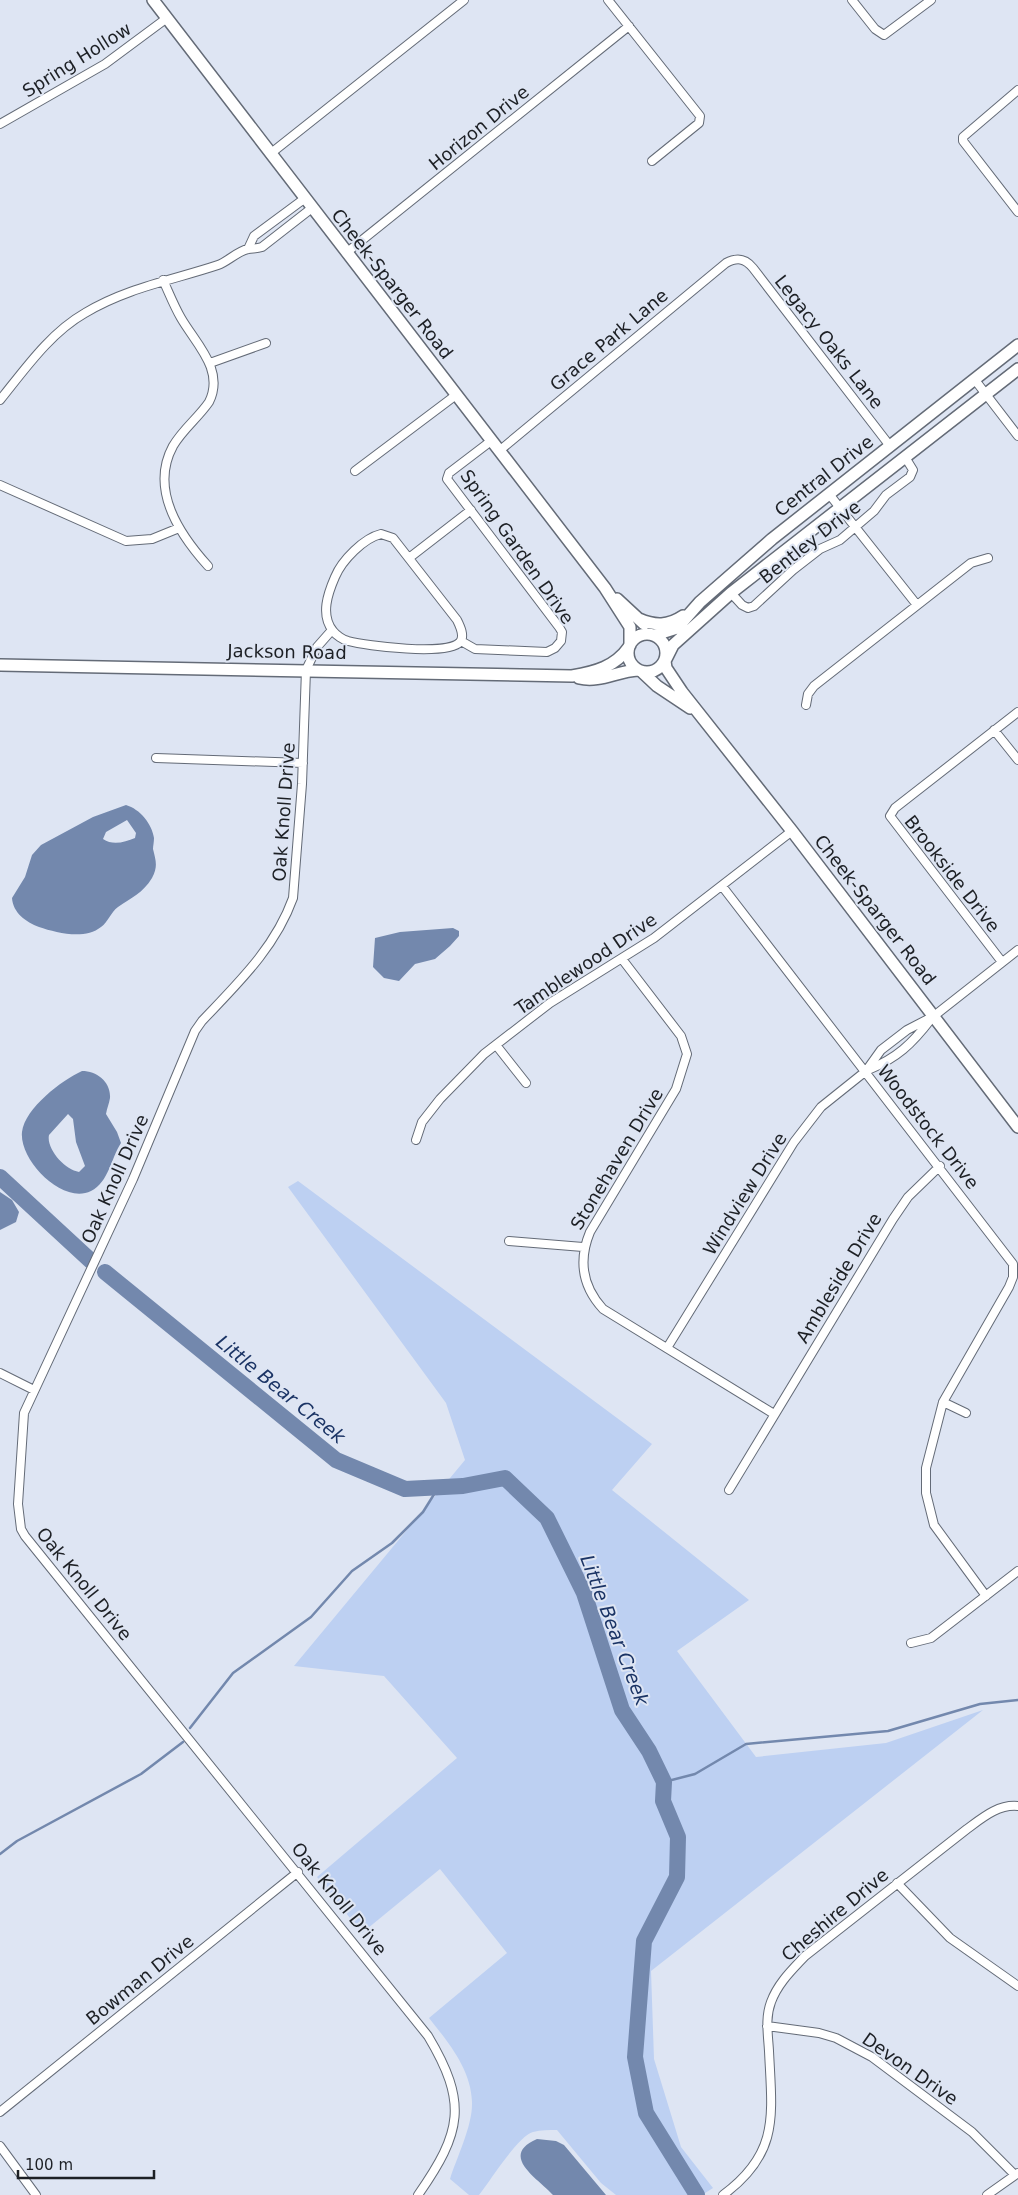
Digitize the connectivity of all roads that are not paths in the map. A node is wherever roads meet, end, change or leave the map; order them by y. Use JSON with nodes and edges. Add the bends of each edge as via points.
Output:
{"nodes":[{"id":1,"x":153,"y":0,"type":"edge"},
{"id":2,"x":464,"y":0,"type":"edge"},
{"id":3,"x":608,"y":0,"type":"edge"},
{"id":4,"x":852,"y":0,"type":"edge"},
{"id":5,"x":931,"y":0,"type":"edge"},
{"id":6,"x":167,"y":18,"type":"junction"},
{"id":7,"x":630,"y":26,"type":"junction"},
{"id":8,"x":1018,"y":90,"type":"edge"},
{"id":9,"x":0,"y":124,"type":"edge"},
{"id":10,"x":270,"y":154,"type":"junction"},
{"id":11,"x":652,"y":161,"type":"dead end"},
{"id":12,"x":304,"y":199,"type":"junction"},
{"id":13,"x":312,"y":208,"type":"junction"},
{"id":14,"x":1018,"y":212,"type":"edge"},
{"id":15,"x":248,"y":249,"type":"junction"},
{"id":16,"x":346,"y":253,"type":"junction"},
{"id":17,"x":741,"y":259,"type":"joint"},
{"id":18,"x":162,"y":280,"type":"junction"},
{"id":19,"x":266,"y":343,"type":"dead end"},
{"id":20,"x":1018,"y":345,"type":"edge"},
{"id":21,"x":210,"y":364,"type":"junction"},
{"id":22,"x":1018,"y":369,"type":"edge"},
{"id":23,"x":975,"y":380,"type":"junction"},
{"id":24,"x":986,"y":394,"type":"junction"},
{"id":25,"x":456,"y":395,"type":"junction"},
{"id":26,"x":0,"y":400,"type":"edge"},
{"id":27,"x":1018,"y":436,"type":"edge"},
{"id":28,"x":491,"y":440,"type":"junction"},
{"id":29,"x":890,"y":446,"type":"junction"},
{"id":30,"x":499,"y":451,"type":"junction"},
{"id":31,"x":905,"y":457,"type":"junction"},
{"id":32,"x":355,"y":471,"type":"dead end"},
{"id":33,"x":0,"y":485,"type":"edge"},
{"id":34,"x":829,"y":494,"type":"junction"},
{"id":35,"x":840,"y":508,"type":"junction"},
{"id":36,"x":471,"y":510,"type":"junction"},
{"id":37,"x":855,"y":527,"type":"junction"},
{"id":38,"x":178,"y":528,"type":"junction"},
{"id":39,"x":409,"y":558,"type":"junction"},
{"id":40,"x":988,"y":558,"type":"dead end"},
{"id":41,"x":208,"y":566,"type":"dead end"},
{"id":42,"x":604,"y":588,"type":"junction"},
{"id":43,"x":731,"y":593,"type":"junction"},
{"id":44,"x":700,"y":602,"type":"junction"},
{"id":45,"x":917,"y":605,"type":"junction"},
{"id":46,"x":639,"y":618,"type":"junction"},
{"id":47,"x":332,"y":630,"type":"junction"},
{"id":48,"x":654,"y":635,"type":"junction"},
{"id":49,"x":460,"y":642,"type":"junction"},
{"id":50,"x":629,"y":646,"type":"junction"},
{"id":51,"x":665,"y":660,"type":"junction"},
{"id":52,"x":0,"y":665,"type":"edge"},
{"id":53,"x":306,"y":670,"type":"junction"},
{"id":54,"x":640,"y":671,"type":"junction"},
{"id":55,"x":572,"y":676,"type":"junction"},
{"id":56,"x":806,"y":705,"type":"dead end"},
{"id":57,"x":1018,"y":712,"type":"edge"},
{"id":58,"x":702,"y":716,"type":"junction"},
{"id":59,"x":994,"y":730,"type":"junction"},
{"id":60,"x":156,"y":758,"type":"dead end"},
{"id":61,"x":1018,"y":760,"type":"edge"},
{"id":62,"x":303,"y":763,"type":"junction"},
{"id":63,"x":792,"y":831,"type":"junction"},
{"id":64,"x":722,"y":886,"type":"junction"},
{"id":65,"x":1018,"y":950,"type":"edge"},
{"id":66,"x":622,"y":959,"type":"junction"},
{"id":67,"x":1002,"y":962,"type":"junction"},
{"id":68,"x":934,"y":1016,"type":"junction"},
{"id":69,"x":496,"y":1045,"type":"junction"},
{"id":70,"x":866,"y":1071,"type":"junction"},
{"id":71,"x":526,"y":1082,"type":"dead end"},
{"id":72,"x":1018,"y":1127,"type":"edge"},
{"id":73,"x":416,"y":1140,"type":"dead end"},
{"id":74,"x":940,"y":1166,"type":"junction"},
{"id":75,"x":509,"y":1241,"type":"dead end"},
{"id":76,"x":584,"y":1247,"type":"junction"},
{"id":77,"x":667,"y":1348,"type":"junction"},
{"id":78,"x":0,"y":1373,"type":"edge"},
{"id":79,"x":34,"y":1390,"type":"junction"},
{"id":80,"x":943,"y":1402,"type":"junction"},
{"id":81,"x":966,"y":1413,"type":"dead end"},
{"id":82,"x":774,"y":1414,"type":"junction"},
{"id":83,"x":729,"y":1490,"type":"dead end"},
{"id":84,"x":1018,"y":1571,"type":"edge"},
{"id":85,"x":986,"y":1596,"type":"junction"},
{"id":86,"x":911,"y":1643,"type":"dead end"},
{"id":87,"x":1018,"y":1806,"type":"edge"},
{"id":88,"x":298,"y":1872,"type":"junction"},
{"id":89,"x":897,"y":1883,"type":"junction"},
{"id":90,"x":1018,"y":1986,"type":"edge"},
{"id":91,"x":768,"y":2026,"type":"junction"},
{"id":92,"x":0,"y":2112,"type":"edge"},
{"id":93,"x":0,"y":2146,"type":"edge"},
{"id":94,"x":1016,"y":2174,"type":"edge"},
{"id":95,"x":36,"y":2195,"type":"edge"},
{"id":96,"x":418,"y":2195,"type":"edge"},
{"id":97,"x":723,"y":2195,"type":"edge"},
{"id":98,"x":987,"y":2195,"type":"edge"}],
"edges":[{"from":1,"to":6,"type":"main road","name":"Cheek-Sparger Road"},
{"from":2,"to":10,"type":"street"},
{"from":3,"to":7,"type":"street"},
{"from":4,"to":5,"type":"street","via":[[882,34],[889,33]]},
{"from":6,"to":9,"type":"street","name":"Spring Hollow","via":[[104,64]]},
{"from":6,"to":10,"type":"main road","name":"Cheek-Sparger Road"},
{"from":7,"to":11,"type":"street","via":[[701,120]]},
{"from":7,"to":16,"type":"street","name":"Horizon Drive"},
{"from":8,"to":14,"type":"street","via":[[966,132],[963,141]]},
{"from":10,"to":12,"type":"main road","name":"Cheek-Sparger Road"},
{"from":12,"to":13,"type":"main road","name":"Cheek-Sparger Road"},
{"from":12,"to":15,"type":"street","via":[[254,236]]},
{"from":13,"to":15,"type":"street","via":[[262,247]]},
{"from":13,"to":16,"type":"main road","name":"Cheek-Sparger Road"},
{"from":15,"to":18,"type":"street","via":[[219,265]]},
{"from":16,"to":25,"type":"main road","name":"Cheek-Sparger Road"},
{"from":17,"to":29,"type":"street","name":"Legacy Oaks Lane","via":[[753,268]]},
{"from":17,"to":30,"type":"street","name":"Grace Park Lane","via":[[726,262]]},
{"from":18,"to":21,"type":"street"},
{"from":18,"to":26,"type":"street","via":[[121,294],[68,325],[37,355]]},
{"from":19,"to":21,"type":"street"},
{"from":20,"to":23,"type":"main road","name":"Central Drive"},
{"from":21,"to":38,"type":"street","via":[[212,396],[172,448],[165,469],[165,491]]},
{"from":22,"to":24,"type":"main road","name":"Central Drive"},
{"from":23,"to":24,"type":"street"},
{"from":23,"to":29,"type":"main road","name":"Central Drive"},
{"from":24,"to":27,"type":"street"},
{"from":24,"to":31,"type":"main road","name":"Central Drive"},
{"from":25,"to":28,"type":"main road","name":"Cheek-Sparger Road"},
{"from":25,"to":32,"type":"street"},
{"from":28,"to":30,"type":"main road","name":"Cheek-Sparger Road"},
{"from":28,"to":36,"type":"street","name":"Spring Garden Drive","via":[[447,476]]},
{"from":29,"to":34,"type":"main road","name":"Central Drive"},
{"from":30,"to":42,"type":"main road","name":"Cheek-Sparger Road"},
{"from":31,"to":35,"type":"main road","name":"Central Drive"},
{"from":31,"to":37,"type":"street","name":"Bentley Drive","via":[[913,470],[910,477],[886,494],[874,511]]},
{"from":33,"to":38,"type":"street","via":[[126,541],[152,539]]},
{"from":34,"to":35,"type":"street"},
{"from":34,"to":44,"type":"main road","name":"Central Drive","via":[[772,538]]},
{"from":35,"to":37,"type":"street"},
{"from":35,"to":43,"type":"main road","name":"Central Drive"},
{"from":36,"to":39,"type":"street"},
{"from":36,"to":49,"type":"street","name":"Spring Garden Drive","via":[[559,626],[562,637],[555,648],[547,652],[475,649]]},
{"from":37,"to":43,"type":"street","name":"Bentley Drive","via":[[800,565],[754,606],[742,605]]},
{"from":37,"to":45,"type":"street"},
{"from":38,"to":41,"type":"street"},
{"from":39,"to":47,"type":"street","via":[[393,538],[381,534],[370,538],[349,557],[336,573],[328,597],[326,616]]},
{"from":39,"to":49,"type":"street","via":[[457,620],[462,632]]},
{"from":40,"to":45,"type":"street","via":[[971,563]]},
{"from":42,"to":46,"type":"main road","name":"Cheek-Sparger Road"},
{"from":42,"to":50,"type":"main road","name":"Cheek-Sparger Road","via":[[630,627]]},
{"from":43,"to":51,"type":"main road","name":"Central Drive","via":[[673,646]]},
{"from":44,"to":46,"type":"main road","via":[[670,623],[652,624]]},
{"from":44,"to":48,"type":"main road","name":"Central Drive","via":[[677,628]]},
{"from":45,"to":56,"type":"street","via":[[814,686]]},
{"from":46,"to":48,"type":"main road","name":"Cheek-Sparger Road"},
{"from":47,"to":49,"type":"street","via":[[346,641],[434,650],[447,649]]},
{"from":47,"to":53,"type":"street","via":[[317,646]]},
{"from":48,"to":50,"type":"main road","via":[[637,636]]},
{"from":48,"to":51,"type":"main road","via":[[664,643]]},
{"from":50,"to":54,"type":"main road","via":[[630,663]]},
{"from":50,"to":55,"type":"main road","name":"Jackson Road","via":[[622,657],[609,666]]},
{"from":51,"to":54,"type":"main road","via":[[652,672]]},
{"from":51,"to":58,"type":"main road","name":"Cheek-Sparger Road","via":[[672,679]]},
{"from":52,"to":53,"type":"main road","name":"Jackson Road"},
{"from":53,"to":55,"type":"main road","name":"Jackson Road"},
{"from":53,"to":62,"type":"street","name":"Oak Knoll Drive"},
{"from":54,"to":55,"type":"main road","name":"Jackson Road","via":[[598,680]]},
{"from":54,"to":58,"type":"main road","name":"Cheek-Sparger Road"},
{"from":57,"to":59,"type":"street","name":"Brookside Drive"},
{"from":58,"to":63,"type":"main road","name":"Cheek-Sparger Road"},
{"from":59,"to":61,"type":"street"},
{"from":59,"to":67,"type":"street","name":"Brookside Drive","via":[[895,808],[890,816]]},
{"from":60,"to":62,"type":"street"},
{"from":62,"to":79,"type":"street","name":"Oak Knoll Drive","via":[[293,898],[287,916],[269,948],[195,1031],[133,1179]]},
{"from":63,"to":64,"type":"street","name":"Tamblewood Drive"},
{"from":63,"to":68,"type":"main road","name":"Cheek-Sparger Road"},
{"from":64,"to":66,"type":"street","name":"Tamblewood Drive"},
{"from":64,"to":70,"type":"street","name":"Woodstock Drive"},
{"from":65,"to":67,"type":"street"},
{"from":66,"to":69,"type":"street","name":"Tamblewood Drive","via":[[550,1003]]},
{"from":66,"to":76,"type":"street","name":"Stonehaven Drive","via":[[681,1036],[687,1054],[676,1089]]},
{"from":67,"to":68,"type":"street"},
{"from":68,"to":70,"type":"street","name":"Windview Drive","via":[[907,1030],[881,1050]]},
{"from":68,"to":70,"type":"street","name":"Windview Drive","via":[[914,1042],[888,1062]]},
{"from":68,"to":72,"type":"main road","name":"Cheek-Sparger Road"},
{"from":69,"to":71,"type":"street"},
{"from":69,"to":73,"type":"street","name":"Tamblewood Drive","via":[[440,1099],[422,1122]]},
{"from":70,"to":74,"type":"street","name":"Woodstock Drive"},
{"from":70,"to":77,"type":"street","name":"Windview Drive","via":[[821,1107],[809,1121]]},
{"from":74,"to":80,"type":"street","name":"Woodstock Drive","via":[[1013,1264],[1009,1287]]},
{"from":74,"to":82,"type":"street","name":"Ambleside Drive","via":[[908,1197],[893,1219]]},
{"from":75,"to":76,"type":"street"},
{"from":76,"to":77,"type":"street","name":"Stonehaven Drive","via":[[583,1272],[593,1298],[603,1309]]},
{"from":77,"to":82,"type":"street","name":"Stonehaven Drive"},
{"from":78,"to":79,"type":"street"},
{"from":79,"to":88,"type":"street","name":"Oak Knoll Drive","via":[[22,1427],[18,1504],[21,1529]]},
{"from":80,"to":81,"type":"street"},
{"from":80,"to":85,"type":"street","name":"Woodstock Drive","via":[[926,1468],[928,1508],[941,1536]]},
{"from":82,"to":83,"type":"street","name":"Ambleside Drive"},
{"from":84,"to":85,"type":"street"},
{"from":85,"to":86,"type":"street","via":[[931,1638]]},
{"from":87,"to":89,"type":"street","name":"Cheshire Drive","via":[[990,1812]]},
{"from":88,"to":92,"type":"street","name":"Bowman Drive"},
{"from":88,"to":96,"type":"street","name":"Oak Knoll Drive","via":[[428,2036],[443,2061],[456,2100],[454,2128],[437,2168]]},
{"from":89,"to":90,"type":"street","via":[[950,1938]]},
{"from":89,"to":91,"type":"street","name":"Cheshire Drive","via":[[812,1950],[793,1969],[776,1991]]},
{"from":91,"to":94,"type":"street","name":"Devon Drive","via":[[836,2038],[872,2057],[972,2132]]},
{"from":91,"to":97,"type":"street","name":"Cheshire Drive","via":[[772,2099],[769,2131],[762,2154],[755,2164]]},
{"from":93,"to":95,"type":"street"},
{"from":94,"to":98,"type":"street"}]}
